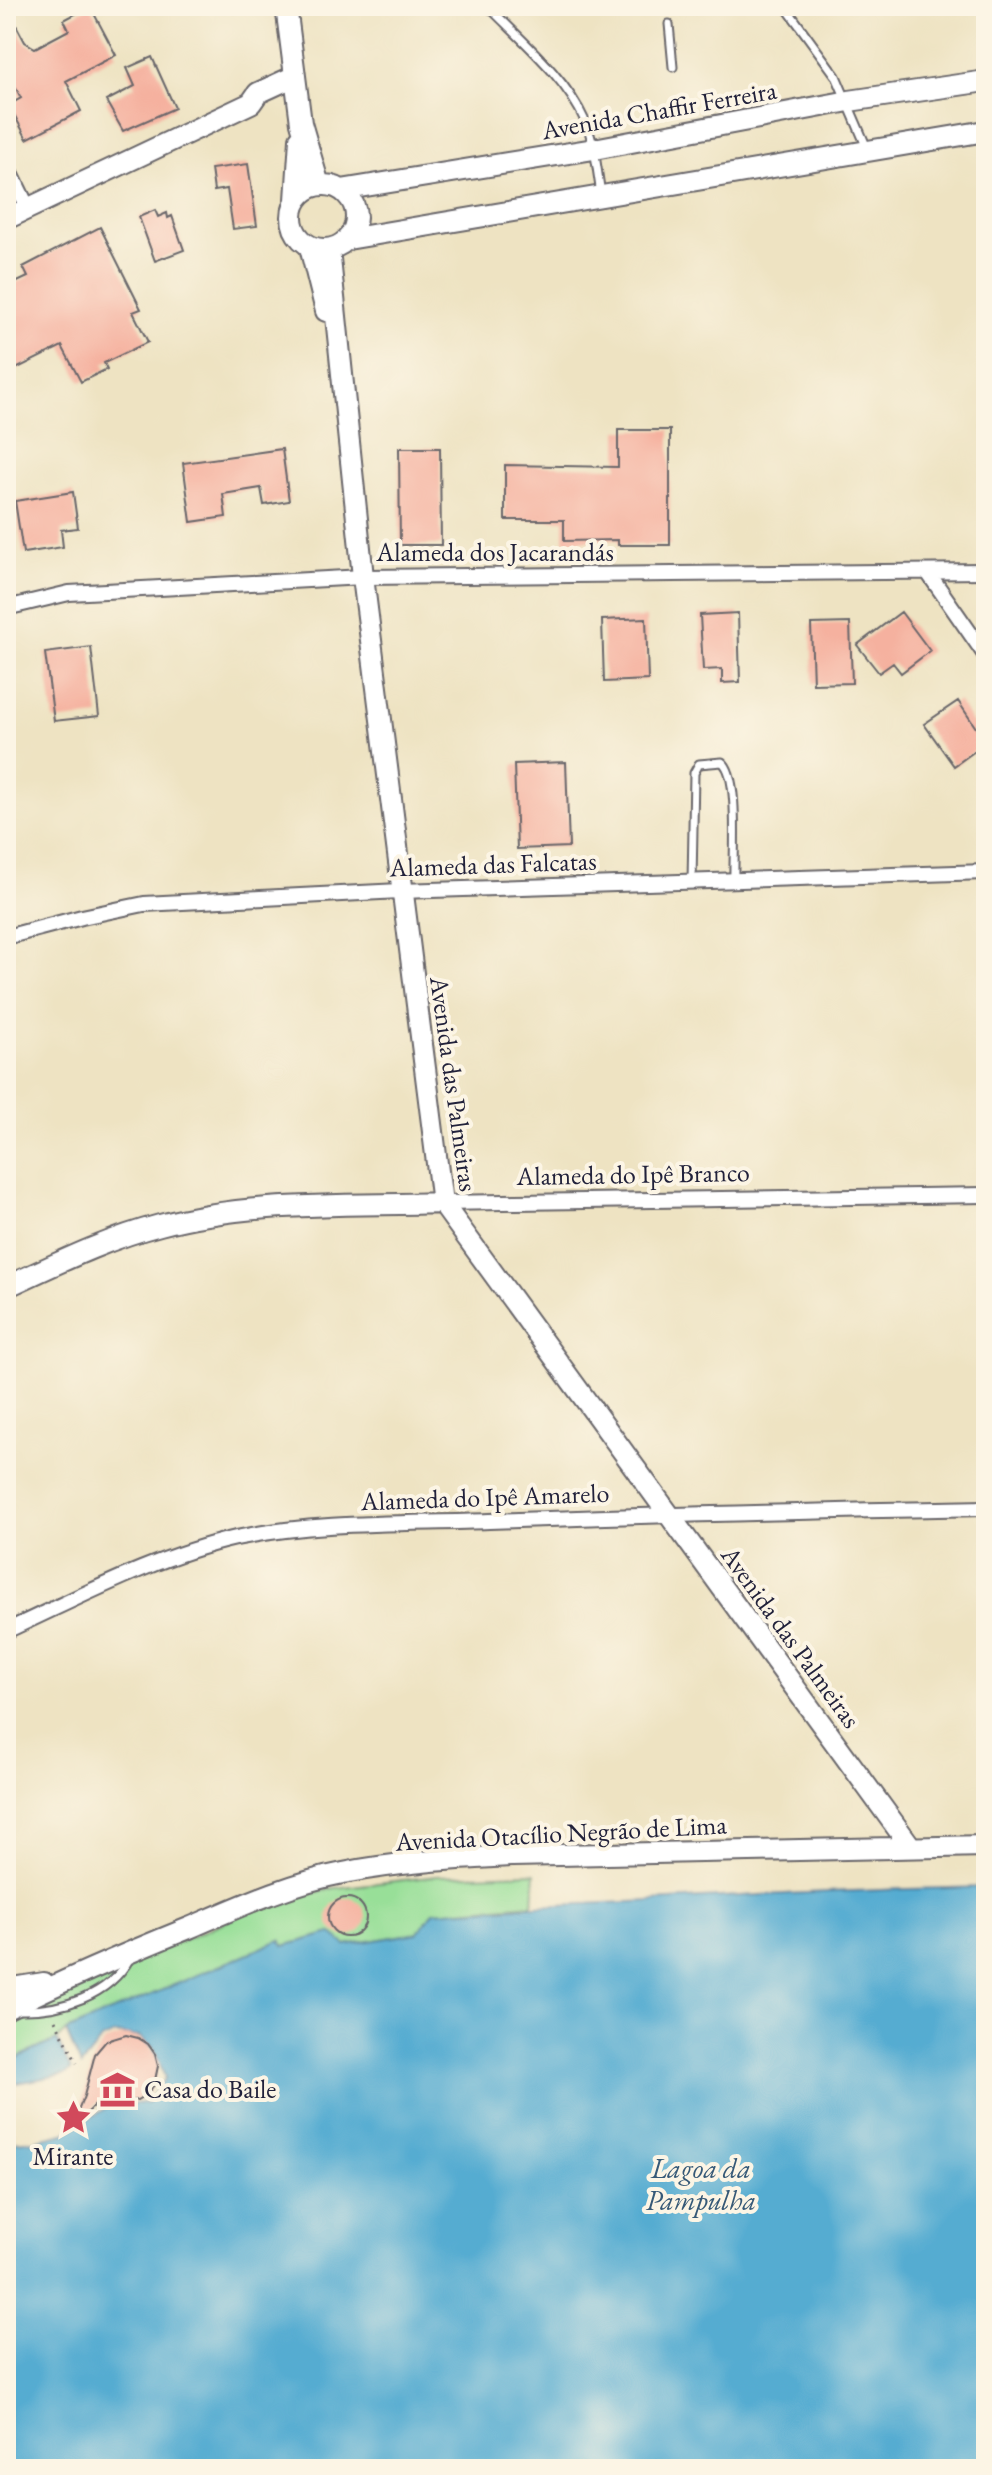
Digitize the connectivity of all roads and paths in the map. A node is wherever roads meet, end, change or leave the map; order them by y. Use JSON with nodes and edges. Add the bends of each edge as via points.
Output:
{"nodes":[{"id":1,"x":286,"y":6,"type":"edge"},
{"id":2,"x":488,"y":6,"type":"edge"},
{"id":3,"x":785,"y":6,"type":"edge"},
{"id":4,"x":669,"y":24,"type":"dead end"},
{"id":5,"x":673,"y":67,"type":"dead end"},
{"id":6,"x":986,"y":81,"type":"edge"},
{"id":7,"x":296,"y":83,"type":"junction"},
{"id":8,"x":849,"y":101,"type":"junction"},
{"id":9,"x":301,"y":123,"type":"junction"},
{"id":10,"x":986,"y":131,"type":"edge"},
{"id":11,"x":594,"y":149,"type":"junction"},
{"id":12,"x":868,"y":150,"type":"junction"},
{"id":13,"x":6,"y":163,"type":"edge"},
{"id":14,"x":319,"y":185,"type":"junction"},
{"id":15,"x":341,"y":190,"type":"junction"},
{"id":16,"x":602,"y":195,"type":"junction"},
{"id":17,"x":296,"y":200,"type":"junction"},
{"id":18,"x":28,"y":208,"type":"junction"},
{"id":19,"x":6,"y":219,"type":"edge"},
{"id":20,"x":348,"y":239,"type":"junction"},
{"id":21,"x":319,"y":248,"type":"junction"},
{"id":22,"x":986,"y":571,"type":"edge"},
{"id":23,"x":929,"y":574,"type":"junction"},
{"id":24,"x":363,"y":577,"type":"junction"},
{"id":25,"x":6,"y":608,"type":"edge"},
{"id":26,"x":986,"y":656,"type":"edge"},
{"id":27,"x":986,"y":872,"type":"edge"},
{"id":28,"x":734,"y":881,"type":"junction"},
{"id":29,"x":692,"y":882,"type":"junction"},
{"id":30,"x":400,"y":891,"type":"junction"},
{"id":31,"x":6,"y":937,"type":"edge"},
{"id":32,"x":986,"y":1195,"type":"edge"},
{"id":33,"x":442,"y":1203,"type":"junction"},
{"id":34,"x":6,"y":1287,"type":"edge"},
{"id":35,"x":986,"y":1508,"type":"edge"},
{"id":36,"x":669,"y":1514,"type":"junction"},
{"id":37,"x":6,"y":1631,"type":"edge"},
{"id":38,"x":986,"y":1846,"type":"edge"},
{"id":39,"x":911,"y":1847,"type":"junction"},
{"id":40,"x":135,"y":1950,"type":"junction"},
{"id":41,"x":64,"y":1980,"type":"junction"},
{"id":42,"x":6,"y":1989,"type":"edge"},
{"id":43,"x":6,"y":2009,"type":"edge"},
{"id":44,"x":53,"y":2015,"type":"dead end"},
{"id":45,"x":77,"y":2063,"type":"dead end"}],
"edges":[{"from":1,"to":7,"type":"street"},
{"from":2,"to":11,"type":"lane","via":[[561,83],[585,120]]},
{"from":3,"to":8,"type":"lane"},
{"from":4,"to":5,"type":"lane"},
{"from":6,"to":8,"type":"street","name":"Avenida Chaffir Ferreira"},
{"from":7,"to":9,"type":"street"},
{"from":7,"to":18,"type":"street","via":[[258,93],[251,103]]},
{"from":8,"to":11,"type":"street","name":"Avenida Chaffir Ferreira"},
{"from":8,"to":12,"type":"lane"},
{"from":9,"to":14,"type":"street"},
{"from":9,"to":17,"type":"street"},
{"from":10,"to":12,"type":"street"},
{"from":11,"to":15,"type":"street","name":"Avenida Chaffir Ferreira"},
{"from":11,"to":16,"type":"lane"},
{"from":12,"to":16,"type":"street"},
{"from":13,"to":18,"type":"street"},
{"from":14,"to":15,"type":"street"},
{"from":14,"to":17,"type":"street"},
{"from":15,"to":20,"type":"street","via":[[355,207],[357,219]]},
{"from":16,"to":20,"type":"street"},
{"from":17,"to":21,"type":"street","via":[[294,232]]},
{"from":18,"to":19,"type":"street"},
{"from":20,"to":21,"type":"street"},
{"from":21,"to":24,"type":"street","name":"Avenida das Palmeiras","via":[[341,373]]},
{"from":22,"to":23,"type":"street","name":"Alameda dos Jacarandás"},
{"from":23,"to":24,"type":"street","name":"Alameda dos Jacarandás"},
{"from":23,"to":26,"type":"street"},
{"from":24,"to":25,"type":"street","name":"Alameda dos Jacarandás","via":[[69,593]]},
{"from":24,"to":30,"type":"street","name":"Avenida das Palmeiras"},
{"from":27,"to":28,"type":"street","name":"Alameda das Falcatas"},
{"from":28,"to":29,"type":"street","name":"Alameda das Falcatas"},
{"from":28,"to":29,"type":"lane","via":[[733,782],[722,762],[699,764],[694,773]]},
{"from":29,"to":30,"type":"street","name":"Alameda das Falcatas"},
{"from":30,"to":31,"type":"street","name":"Alameda das Falcatas","via":[[144,904]]},
{"from":30,"to":33,"type":"street","name":"Avenida das Palmeiras"},
{"from":32,"to":33,"type":"street","name":"Alameda do Ipê Branco"},
{"from":33,"to":34,"type":"street","name":"Alameda do Ipê Branco","via":[[257,1209],[205,1216],[132,1233]]},
{"from":33,"to":36,"type":"street","name":"Avenida das Palmeiras"},
{"from":35,"to":36,"type":"street","name":"Alameda do Ipê Amarelo"},
{"from":36,"to":37,"type":"street","name":"Alameda do Ipê Amarelo","via":[[327,1527],[249,1536],[186,1553]]},
{"from":36,"to":39,"type":"street","name":"Avenida das Palmeiras"},
{"from":38,"to":39,"type":"street","name":"Avenida Otacílio Negrão de Lima"},
{"from":39,"to":40,"type":"street","name":"Avenida Otacílio Negrão de Lima","via":[[512,1856],[387,1866],[298,1884]]},
{"from":40,"to":41,"type":"street","name":"Avenida Otacílio Negrão de Lima"},
{"from":40,"to":43,"type":"lane","via":[[126,1967],[85,1998],[56,2007]]},
{"from":41,"to":42,"type":"street","name":"Avenida Otacílio Negrão de Lima"},
{"from":41,"to":43,"type":"street","name":"Avenida Otacílio Negrão de Lima"},
{"from":44,"to":45,"type":"path"}]}
